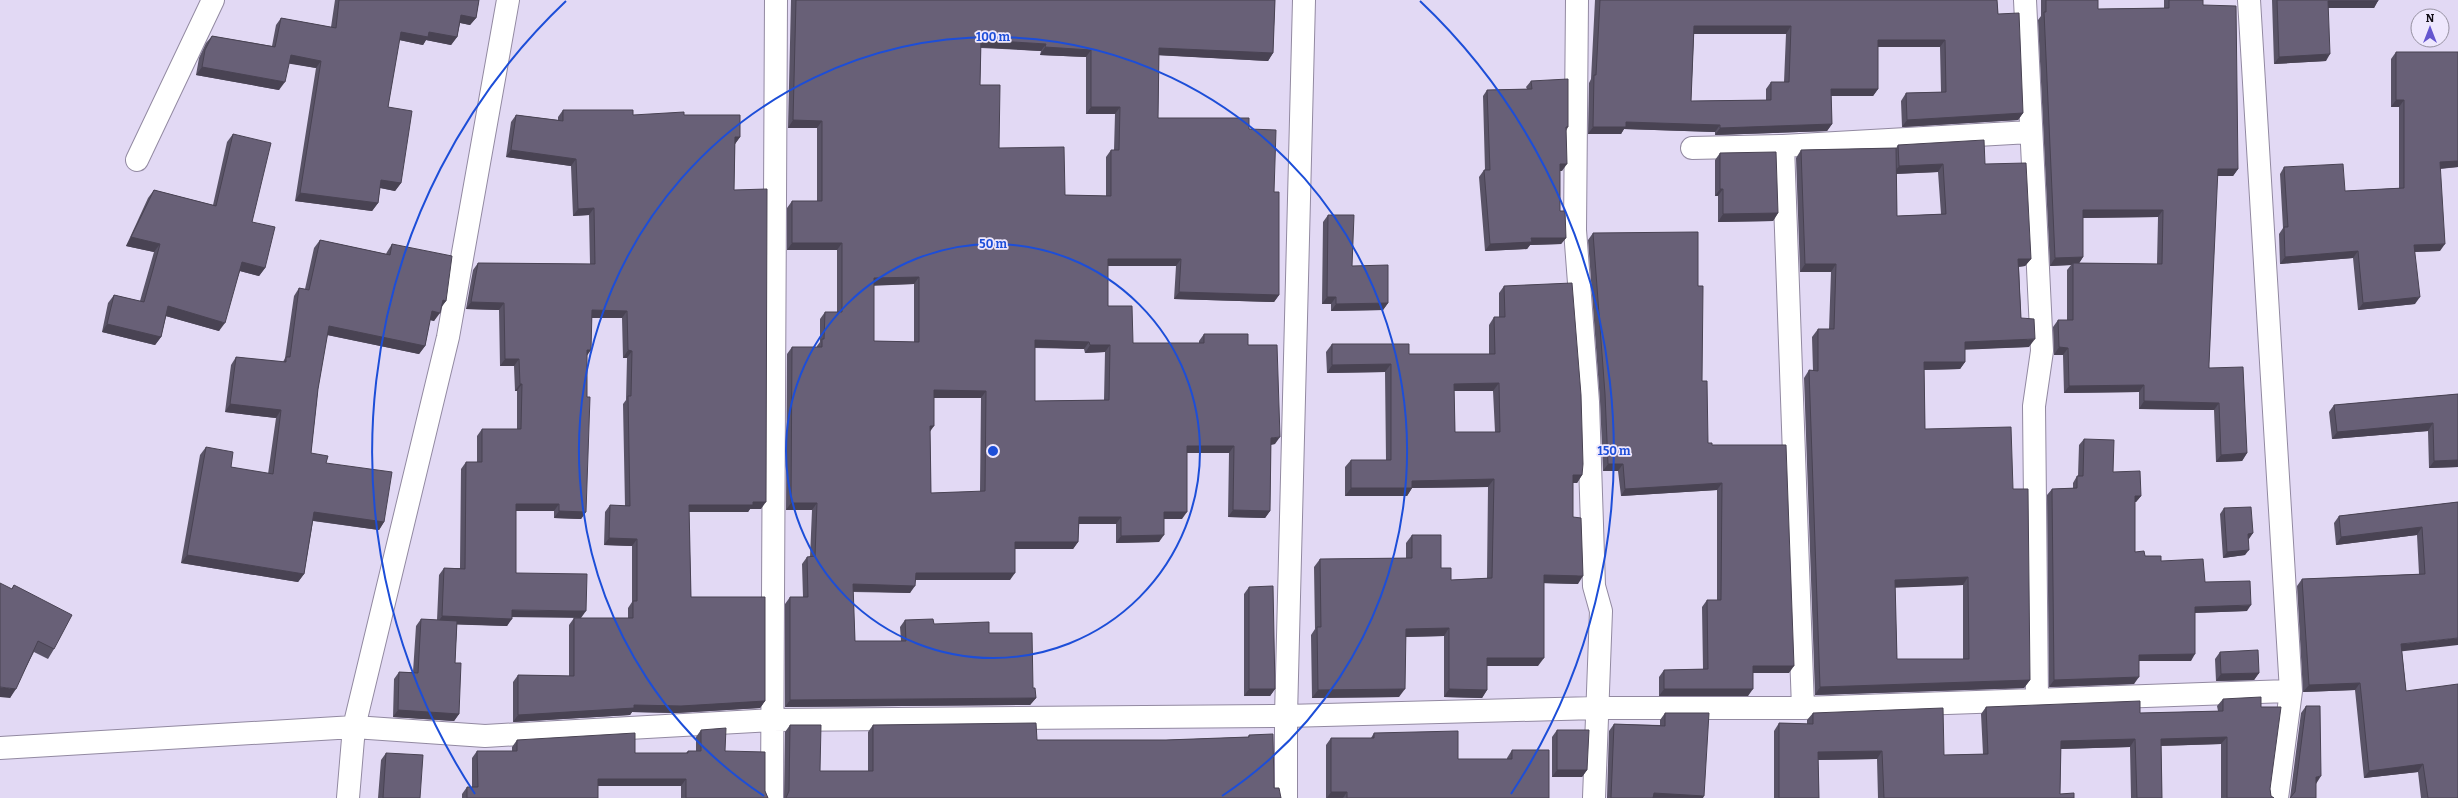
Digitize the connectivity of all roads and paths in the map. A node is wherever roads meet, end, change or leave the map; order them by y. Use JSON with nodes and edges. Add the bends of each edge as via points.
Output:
{"nodes":[{"id":1,"x":212,"y":0,"type":"edge"},
{"id":2,"x":508,"y":0,"type":"edge"},
{"id":3,"x":776,"y":0,"type":"edge"},
{"id":4,"x":1304,"y":0,"type":"edge"},
{"id":5,"x":1577,"y":0,"type":"edge"},
{"id":6,"x":2025,"y":0,"type":"edge"},
{"id":7,"x":2249,"y":0,"type":"edge"},
{"id":8,"x":2030,"y":132,"type":"junction"},
{"id":9,"x":1784,"y":146,"type":"junction"},
{"id":10,"x":1692,"y":148,"type":"dead end"},
{"id":11,"x":137,"y":160,"type":"dead end"},
{"id":12,"x":2291,"y":691,"type":"junction"},
{"id":13,"x":2037,"y":699,"type":"junction"},
{"id":14,"x":1597,"y":708,"type":"junction"},
{"id":15,"x":1803,"y":708,"type":"junction"},
{"id":16,"x":1286,"y":716,"type":"junction"},
{"id":17,"x":772,"y":720,"type":"junction"},
{"id":18,"x":354,"y":727,"type":"junction"},
{"id":19,"x":0,"y":748,"type":"edge"},
{"id":20,"x":348,"y":798,"type":"edge"},
{"id":21,"x":772,"y":798,"type":"edge"},
{"id":22,"x":1286,"y":798,"type":"edge"},
{"id":23,"x":1594,"y":798,"type":"edge"},
{"id":24,"x":2277,"y":798,"type":"edge"}],
"edges":[{"from":1,"to":11,"type":"street"},
{"from":2,"to":18,"type":"street","via":[[448,337]]},
{"from":3,"to":17,"type":"street"},
{"from":4,"to":16,"type":"street"},
{"from":5,"to":14,"type":"street","via":[[1575,230],[1588,402],[1594,586],[1602,611]]},
{"from":6,"to":8,"type":"street"},
{"from":7,"to":12,"type":"street"},
{"from":8,"to":9,"type":"street"},
{"from":8,"to":13,"type":"street","via":[[2042,351],[2034,406]]},
{"from":9,"to":10,"type":"street"},
{"from":9,"to":15,"type":"street"},
{"from":12,"to":13,"type":"street"},
{"from":12,"to":24,"type":"street"},
{"from":13,"to":15,"type":"street"},
{"from":14,"to":15,"type":"street"},
{"from":14,"to":16,"type":"street"},
{"from":14,"to":23,"type":"street"},
{"from":16,"to":17,"type":"street"},
{"from":16,"to":22,"type":"street"},
{"from":17,"to":18,"type":"street","via":[[485,736]]},
{"from":17,"to":21,"type":"street"},
{"from":18,"to":19,"type":"street"},
{"from":18,"to":20,"type":"street"}]}
